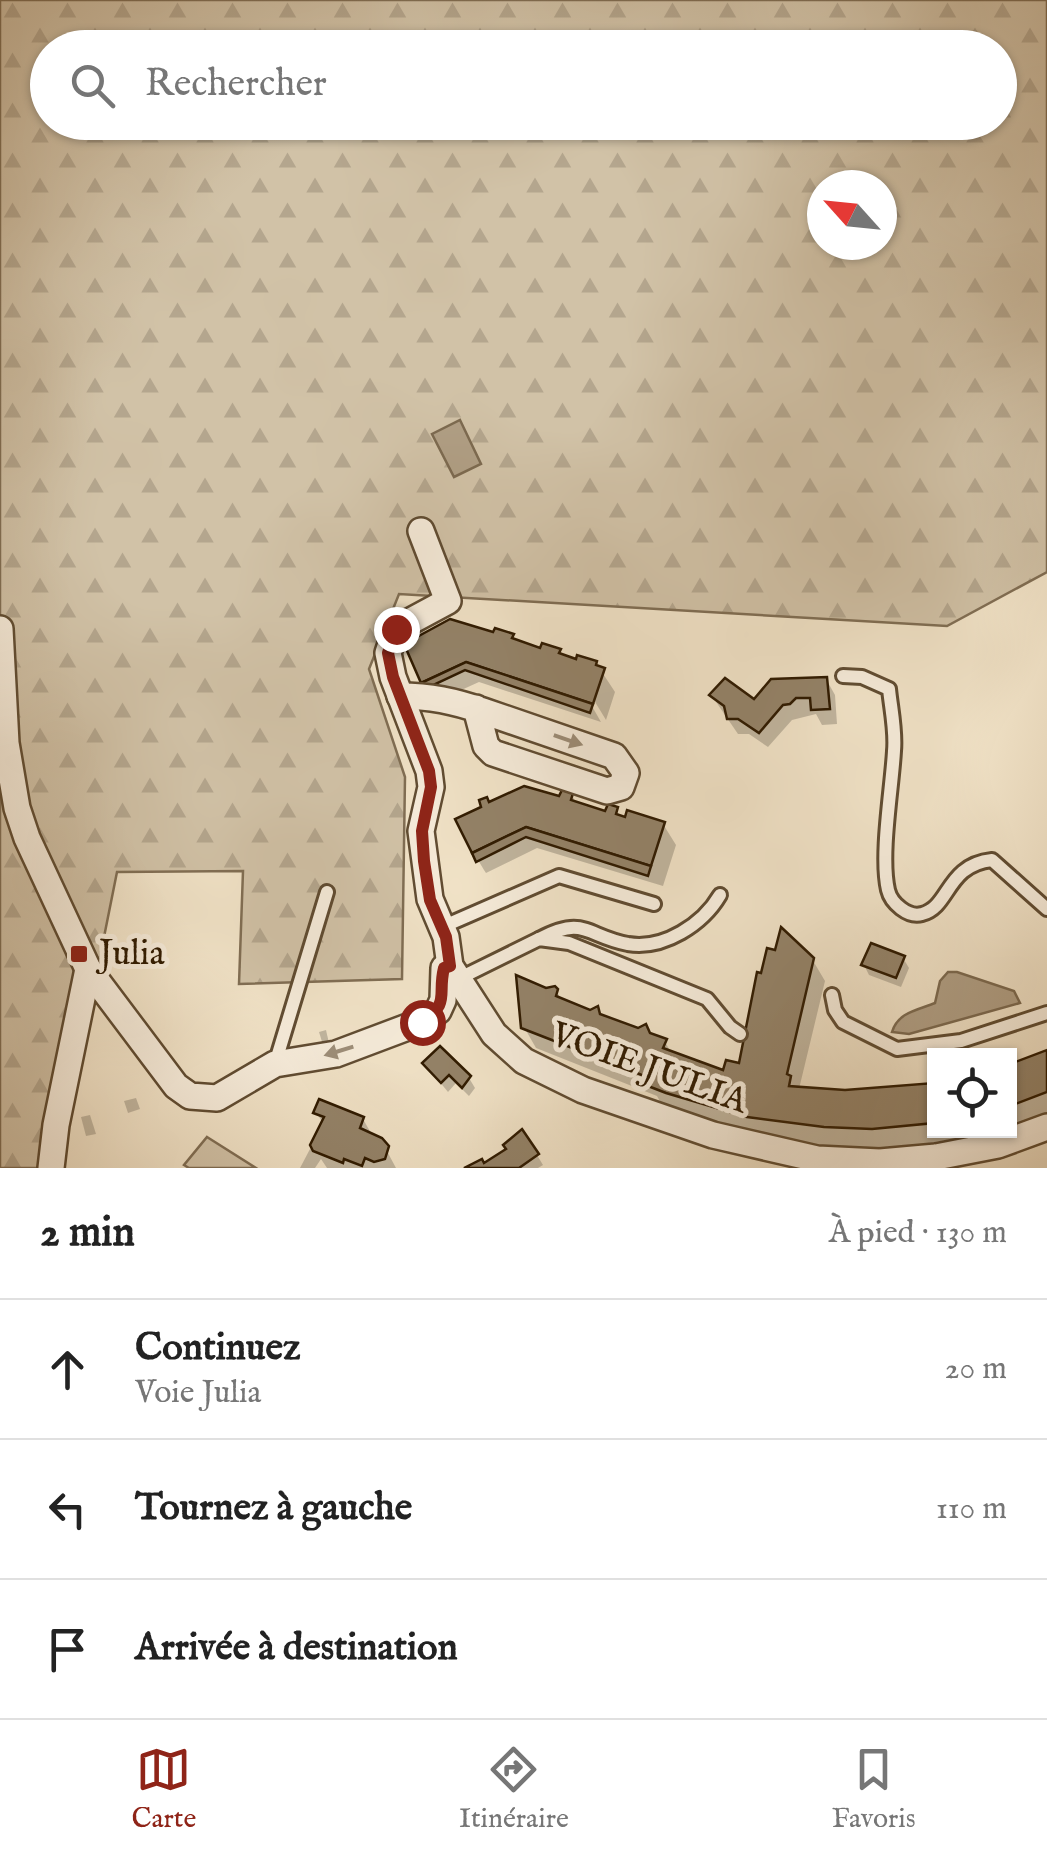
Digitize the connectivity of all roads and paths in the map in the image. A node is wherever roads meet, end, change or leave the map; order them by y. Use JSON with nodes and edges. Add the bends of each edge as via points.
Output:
{"nodes":[{"id":1,"x":420,"y":531,"type":"dead end"},
{"id":2,"x":0,"y":629,"type":"edge"},
{"id":3,"x":843,"y":676,"type":"dead end"},
{"id":4,"x":400,"y":696,"type":"junction"},
{"id":5,"x":476,"y":708,"type":"junction"},
{"id":6,"x":328,"y":892,"type":"dead end"},
{"id":7,"x":720,"y":895,"type":"dead end"},
{"id":8,"x":654,"y":904,"type":"dead end"},
{"id":9,"x":1047,"y":909,"type":"edge"},
{"id":10,"x":442,"y":927,"type":"junction"},
{"id":11,"x":540,"y":939,"type":"junction"},
{"id":12,"x":88,"y":970,"type":"junction"},
{"id":13,"x":455,"y":972,"type":"junction"},
{"id":14,"x":832,"y":995,"type":"dead end"},
{"id":15,"x":1047,"y":1013,"type":"edge"},
{"id":16,"x":740,"y":1034,"type":"dead end"},
{"id":17,"x":275,"y":1064,"type":"junction"},
{"id":18,"x":1047,"y":1127,"type":"edge"},
{"id":19,"x":51,"y":1168,"type":"edge"}],
"edges":[{"from":1,"to":4,"type":"street","via":[[448,600],[396,629],[388,653]]},
{"from":2,"to":12,"type":"street","via":[[17,808]]},
{"from":3,"to":9,"type":"lane","via":[[889,690],[895,746],[888,890],[896,905],[922,914],[960,871],[992,860]]},
{"from":4,"to":5,"type":"street","via":[[439,696]]},
{"from":4,"to":10,"type":"street","via":[[429,771],[424,861]]},
{"from":5,"to":5,"type":"street","one_way":true,"via":[[614,756],[626,773],[621,787],[606,791],[493,753]]},
{"from":6,"to":17,"type":"lane"},
{"from":7,"to":11,"type":"lane","via":[[709,914],[649,944],[563,926]]},
{"from":8,"to":10,"type":"lane","via":[[559,876]]},
{"from":10,"to":13,"type":"street"},
{"from":11,"to":13,"type":"lane"},
{"from":11,"to":16,"type":"lane","via":[[569,943],[706,999]]},
{"from":12,"to":17,"type":"street","via":[[190,1096],[217,1098]]},
{"from":12,"to":19,"type":"street"},
{"from":13,"to":17,"type":"street","one_way":true,"via":[[444,968],[443,1000],[422,1022],[336,1054]]},
{"from":13,"to":18,"type":"street","name":"VOIE JULIA","via":[[494,1034],[524,1061],[583,1090],[713,1135],[816,1159],[880,1162],[998,1144]]},
{"from":14,"to":15,"type":"lane","via":[[843,1022],[897,1049],[961,1042]]}]}
